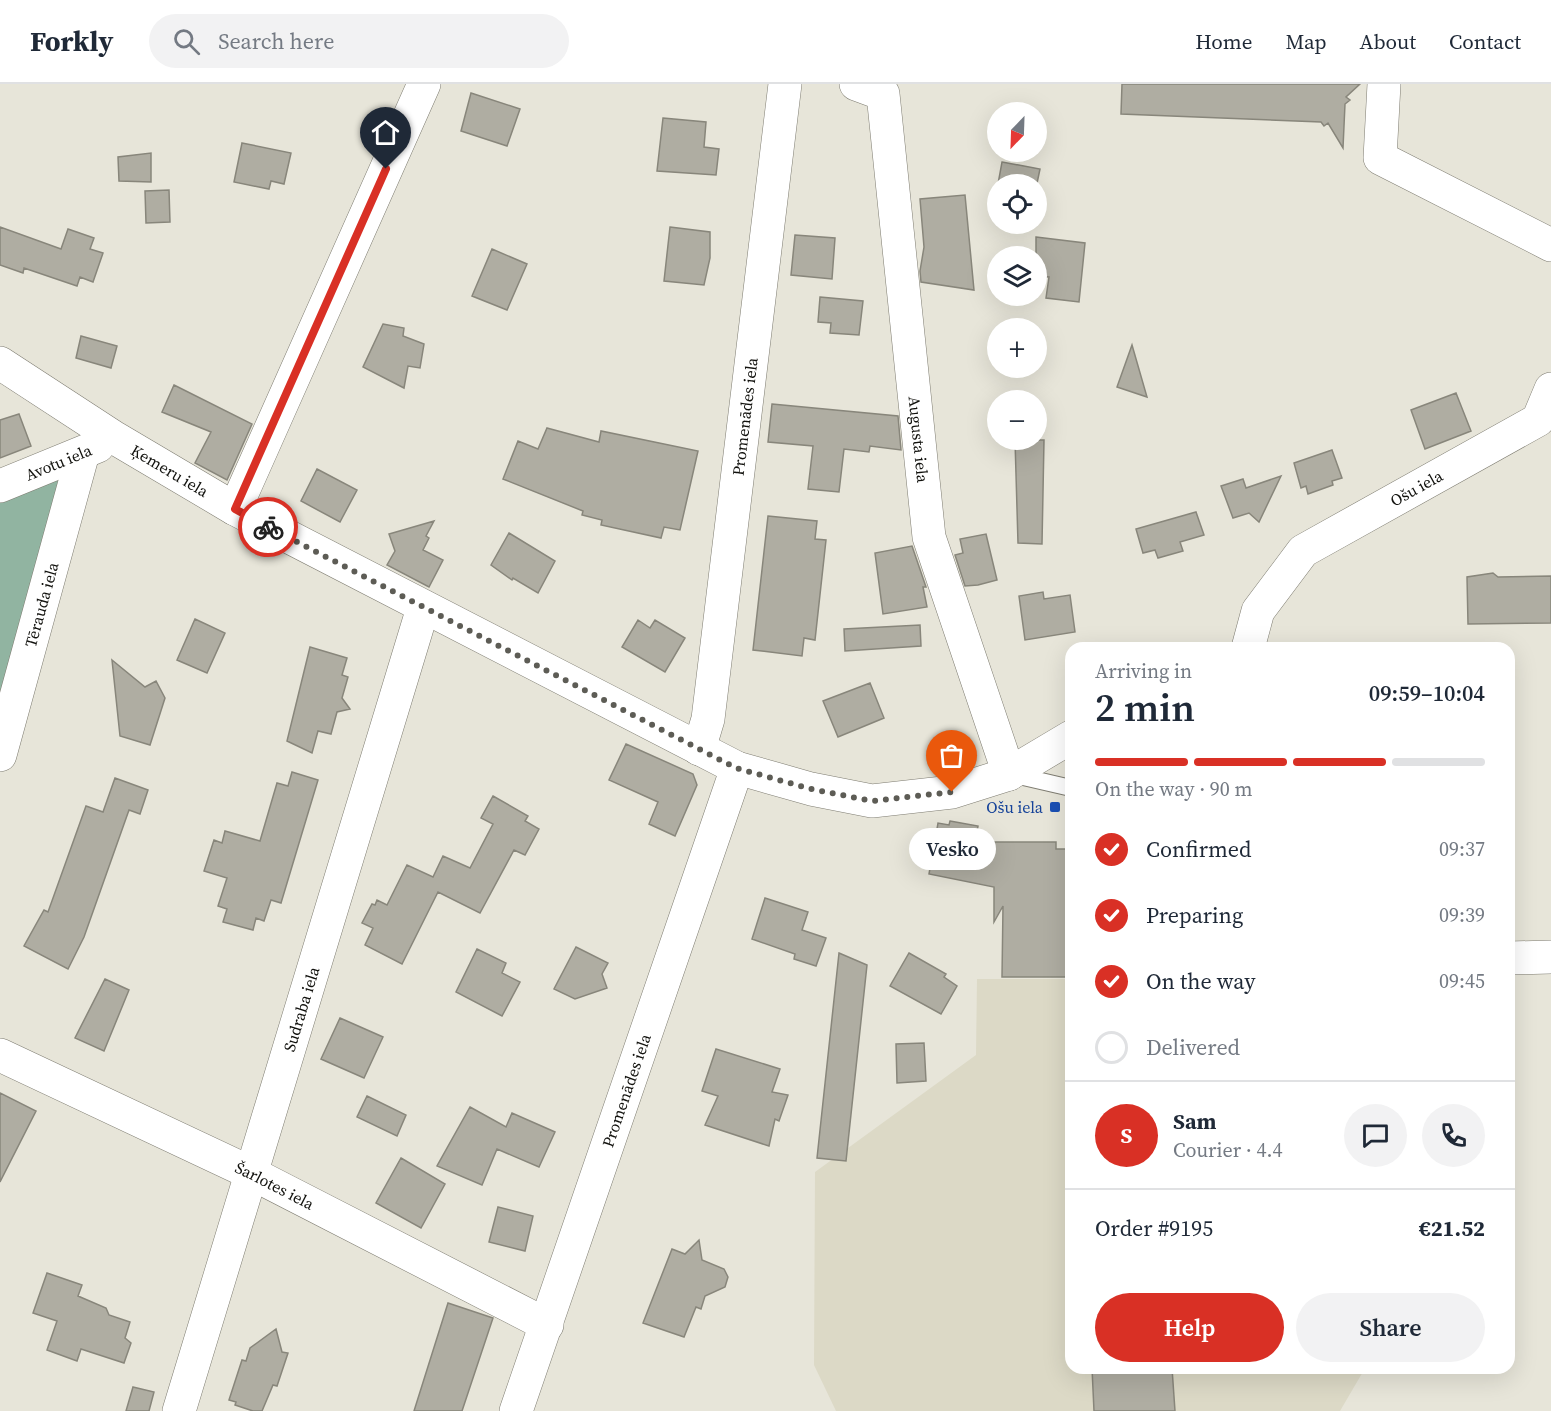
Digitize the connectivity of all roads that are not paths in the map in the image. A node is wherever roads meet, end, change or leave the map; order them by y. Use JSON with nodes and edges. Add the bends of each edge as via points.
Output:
{"nodes":[{"id":1,"x":424,"y":84,"type":"edge"},
{"id":2,"x":785,"y":84,"type":"edge"},
{"id":3,"x":1384,"y":84,"type":"edge"},
{"id":4,"x":870,"y":89,"type":"edge"},
{"id":5,"x":1551,"y":244,"type":"edge"},
{"id":6,"x":0,"y":363,"type":"edge"},
{"id":7,"x":1551,"y":389,"type":"edge"},
{"id":8,"x":115,"y":438,"type":"junction"},
{"id":9,"x":83,"y":453,"type":"junction"},
{"id":10,"x":0,"y":486,"type":"edge"},
{"id":11,"x":235,"y":509,"type":"junction"},
{"id":12,"x":423,"y":608,"type":"junction"},
{"id":13,"x":1250,"y":642,"type":"edge"},
{"id":14,"x":1065,"y":741,"type":"edge"},
{"id":15,"x":699,"y":749,"type":"junction"},
{"id":16,"x":0,"y":755,"type":"edge"},
{"id":17,"x":736,"y":768,"type":"junction"},
{"id":18,"x":1009,"y":774,"type":"junction"},
{"id":19,"x":1065,"y":787,"type":"edge"},
{"id":20,"x":1551,"y":957,"type":"edge"},
{"id":21,"x":1515,"y":958,"type":"edge"},
{"id":22,"x":0,"y":1055,"type":"edge"},
{"id":23,"x":251,"y":1173,"type":"junction"},
{"id":24,"x":547,"y":1325,"type":"junction"},
{"id":25,"x":179,"y":1411,"type":"edge"},
{"id":26,"x":516,"y":1411,"type":"edge"}],
"edges":[{"from":1,"to":11,"type":"street"},
{"from":2,"to":15,"type":"street","name":"Promenādes iela","via":[[708,719]]},
{"from":3,"to":5,"type":"street","via":[[1380,158]]},
{"from":4,"to":18,"type":"street","name":"Augusta iela","via":[[929,537]]},
{"from":6,"to":8,"type":"street","name":"Ķemeru iela"},
{"from":7,"to":13,"type":"street","name":"Ošu iela","via":[[1538,420],[1303,551],[1258,610]]},
{"from":8,"to":9,"type":"street","name":"Avotu iela"},
{"from":8,"to":11,"type":"street","name":"Ķemeru iela"},
{"from":9,"to":10,"type":"street","name":"Avotu iela"},
{"from":9,"to":16,"type":"street","name":"Tērauda iela"},
{"from":11,"to":12,"type":"street","name":"Ķemeru iela"},
{"from":12,"to":15,"type":"street","name":"Ķemeru iela"},
{"from":12,"to":23,"type":"street","name":"Sudraba iela"},
{"from":14,"to":18,"type":"street"},
{"from":15,"to":17,"type":"street","name":"Ķemeru iela"},
{"from":17,"to":18,"type":"street","name":"Ķemeru iela","via":[[872,801],[952,792]]},
{"from":17,"to":24,"type":"street","name":"Promenādes iela"},
{"from":18,"to":19,"type":"lane"},
{"from":20,"to":21,"type":"street"},
{"from":22,"to":23,"type":"street","name":"Šarlotes iela"},
{"from":23,"to":24,"type":"street","name":"Šarlotes iela"},
{"from":23,"to":25,"type":"street","name":"Sudraba iela"},
{"from":24,"to":26,"type":"street","name":"Promenādes iela"}]}
